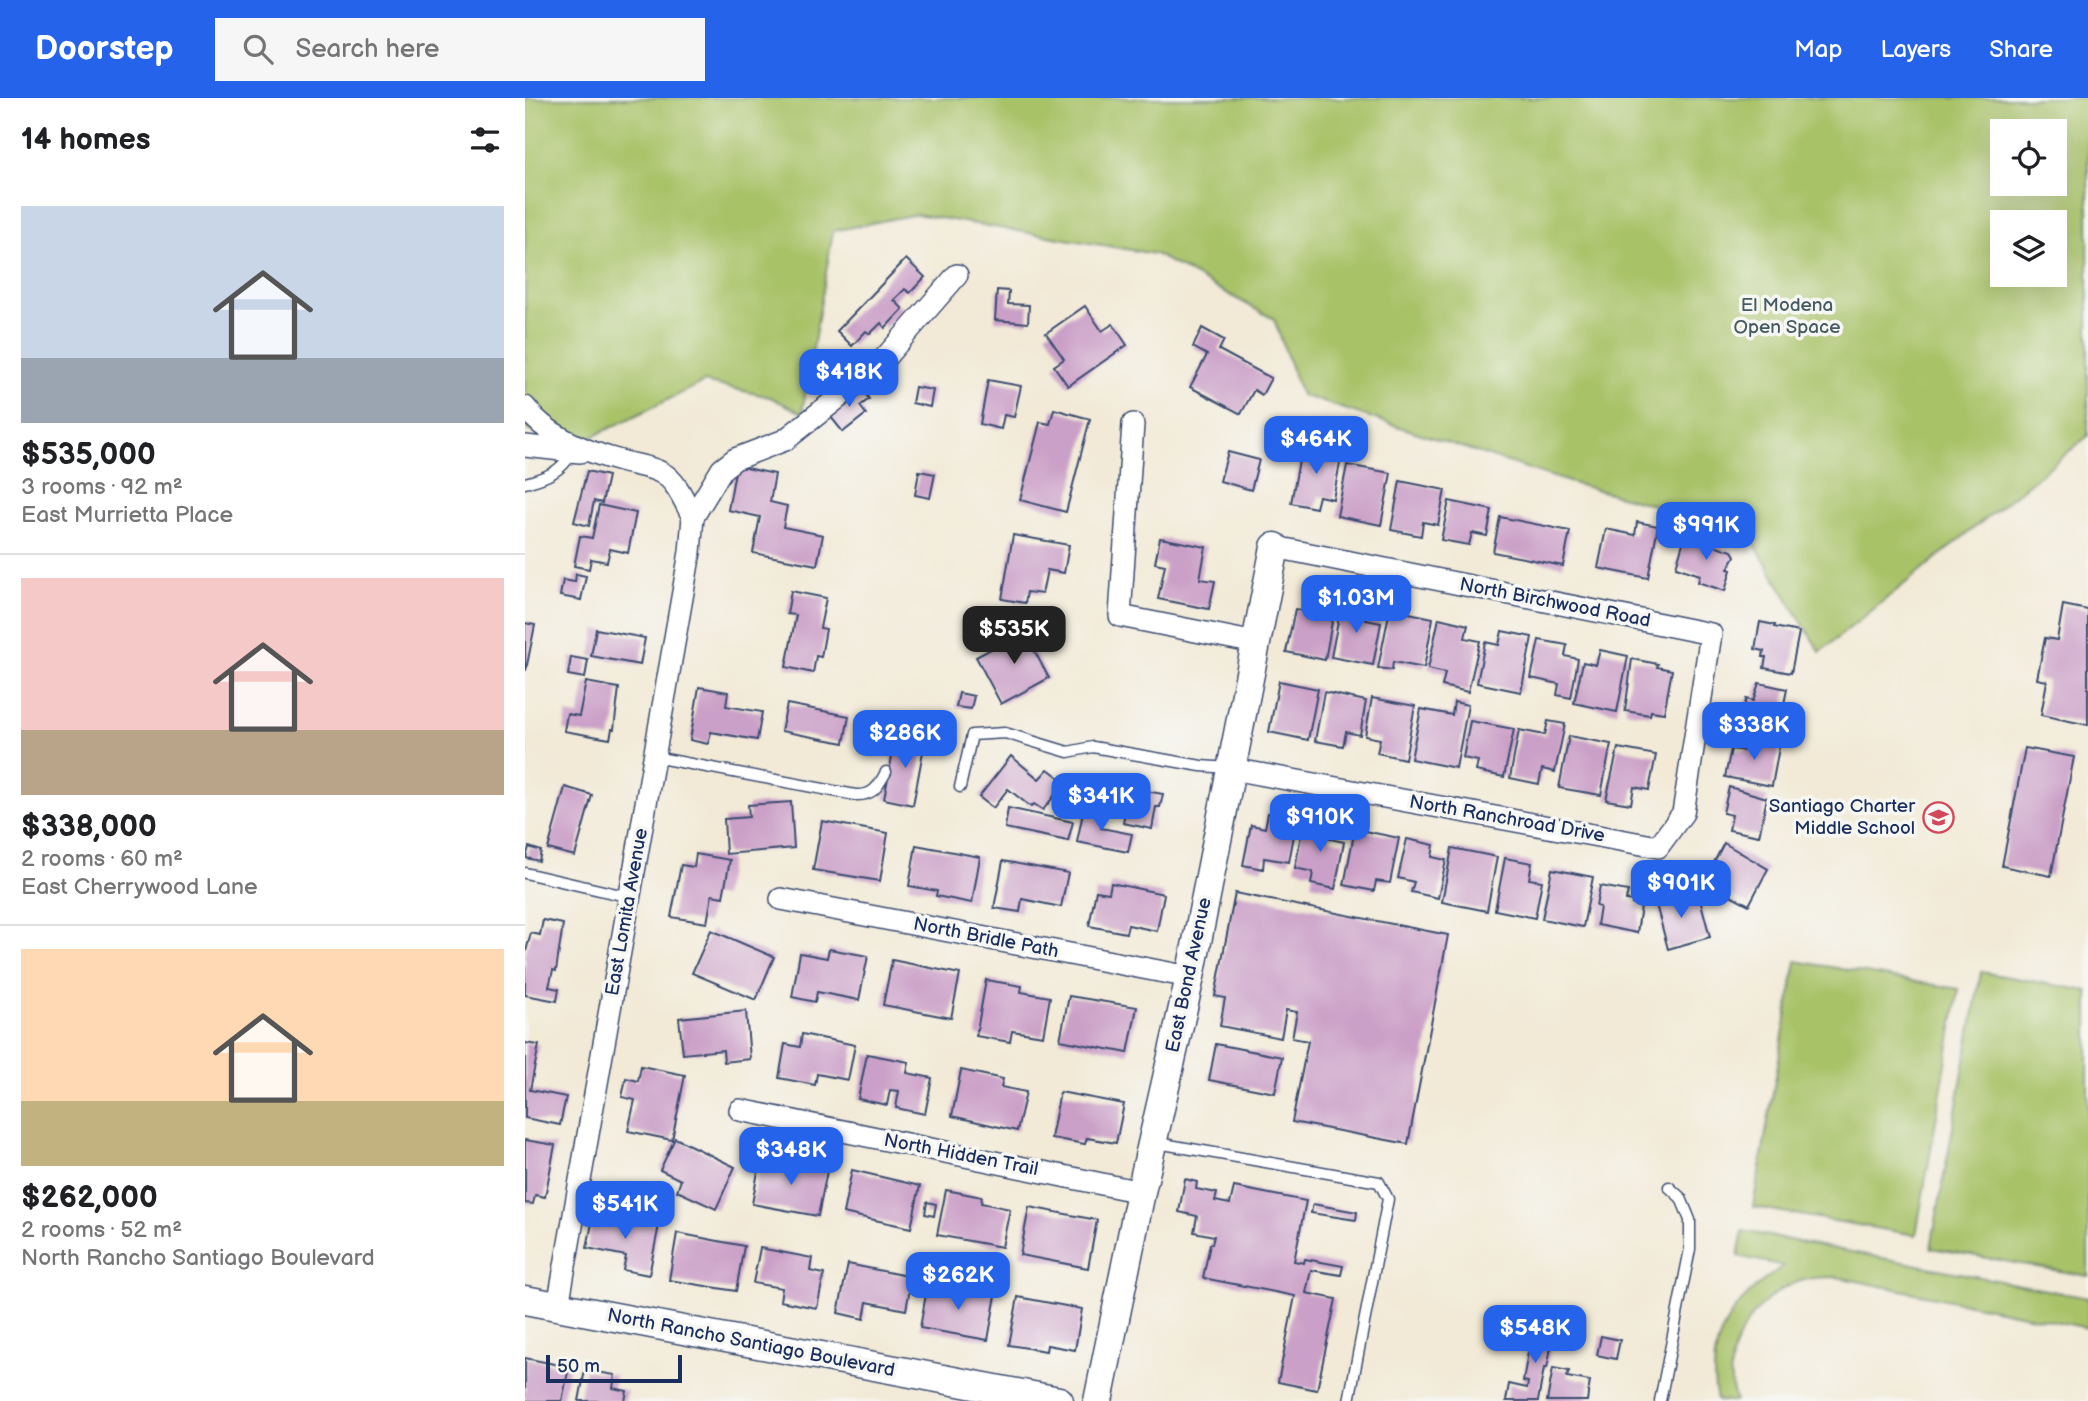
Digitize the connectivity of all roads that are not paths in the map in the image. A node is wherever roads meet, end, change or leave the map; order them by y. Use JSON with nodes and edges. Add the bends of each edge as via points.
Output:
{"nodes":[{"id":1,"x":957,"y":275,"type":"dead end"},
{"id":2,"x":525,"y":407,"type":"edge"},
{"id":3,"x":1133,"y":424,"type":"dead end"},
{"id":4,"x":525,"y":446,"type":"edge"},
{"id":5,"x":583,"y":453,"type":"junction"},
{"id":6,"x":525,"y":483,"type":"edge"},
{"id":7,"x":693,"y":517,"type":"junction"},
{"id":8,"x":1275,"y":547,"type":"joint"},
{"id":9,"x":1256,"y":643,"type":"junction"},
{"id":10,"x":655,"y":757,"type":"junction"},
{"id":11,"x":1231,"y":769,"type":"junction"},
{"id":12,"x":886,"y":772,"type":"dead end"},
{"id":13,"x":960,"y":788,"type":"dead end"},
{"id":14,"x":1658,"y":847,"type":"joint"},
{"id":15,"x":525,"y":873,"type":"edge"},
{"id":16,"x":630,"y":897,"type":"junction"},
{"id":17,"x":781,"y":900,"type":"dead end"},
{"id":18,"x":1190,"y":977,"type":"junction"},
{"id":19,"x":740,"y":1111,"type":"dead end"},
{"id":20,"x":1152,"y":1142,"type":"junction"},
{"id":21,"x":1669,"y":1187,"type":"dead end"},
{"id":22,"x":1141,"y":1192,"type":"junction"},
{"id":23,"x":525,"y":1300,"type":"edge"},
{"id":24,"x":558,"y":1306,"type":"junction"},
{"id":25,"x":1059,"y":1401,"type":"edge"},
{"id":26,"x":1098,"y":1401,"type":"edge"},
{"id":27,"x":1349,"y":1401,"type":"edge"},
{"id":28,"x":1660,"y":1401,"type":"edge"}],
"edges":[{"from":1,"to":7,"type":"street","via":[[877,367],[785,440],[735,459],[722,469]]},
{"from":2,"to":5,"type":"street"},
{"from":3,"to":9,"type":"street","via":[[1120,616]]},
{"from":4,"to":5,"type":"street"},
{"from":5,"to":6,"type":"lane","via":[[547,477]]},
{"from":5,"to":7,"type":"street","via":[[662,473]]},
{"from":7,"to":10,"type":"street","name":"East Lomita Avenue"},
{"from":8,"to":9,"type":"street","name":"East Bond Avenue"},
{"from":8,"to":14,"type":"street","name":"North Birchwood Road","via":[[1711,634],[1683,813]]},
{"from":9,"to":11,"type":"street","name":"East Bond Avenue"},
{"from":10,"to":12,"type":"lane","via":[[855,795],[873,792]]},
{"from":10,"to":16,"type":"street","name":"East Lomita Avenue"},
{"from":11,"to":13,"type":"lane","via":[[1094,747],[1068,752],[1005,733],[972,735]]},
{"from":11,"to":14,"type":"street","name":"North Ranchroad Drive"},
{"from":11,"to":18,"type":"street","name":"East Bond Avenue"},
{"from":15,"to":16,"type":"lane"},
{"from":16,"to":24,"type":"street","name":"East Lomita Avenue"},
{"from":17,"to":18,"type":"street","name":"North Bridle Path"},
{"from":18,"to":20,"type":"street","name":"East Bond Avenue"},
{"from":19,"to":22,"type":"street","name":"North Hidden Trail"},
{"from":20,"to":22,"type":"street","name":"East Bond Avenue"},
{"from":20,"to":27,"type":"lane","via":[[1379,1182],[1388,1199]]},
{"from":21,"to":28,"type":"lane","via":[[1681,1198],[1690,1220],[1690,1249]]},
{"from":22,"to":26,"type":"street","name":"East Bond Avenue"},
{"from":23,"to":24,"type":"street","name":"North Rancho Santiago Boulevard"},
{"from":24,"to":25,"type":"street","name":"North Rancho Santiago Boulevard"}]}
